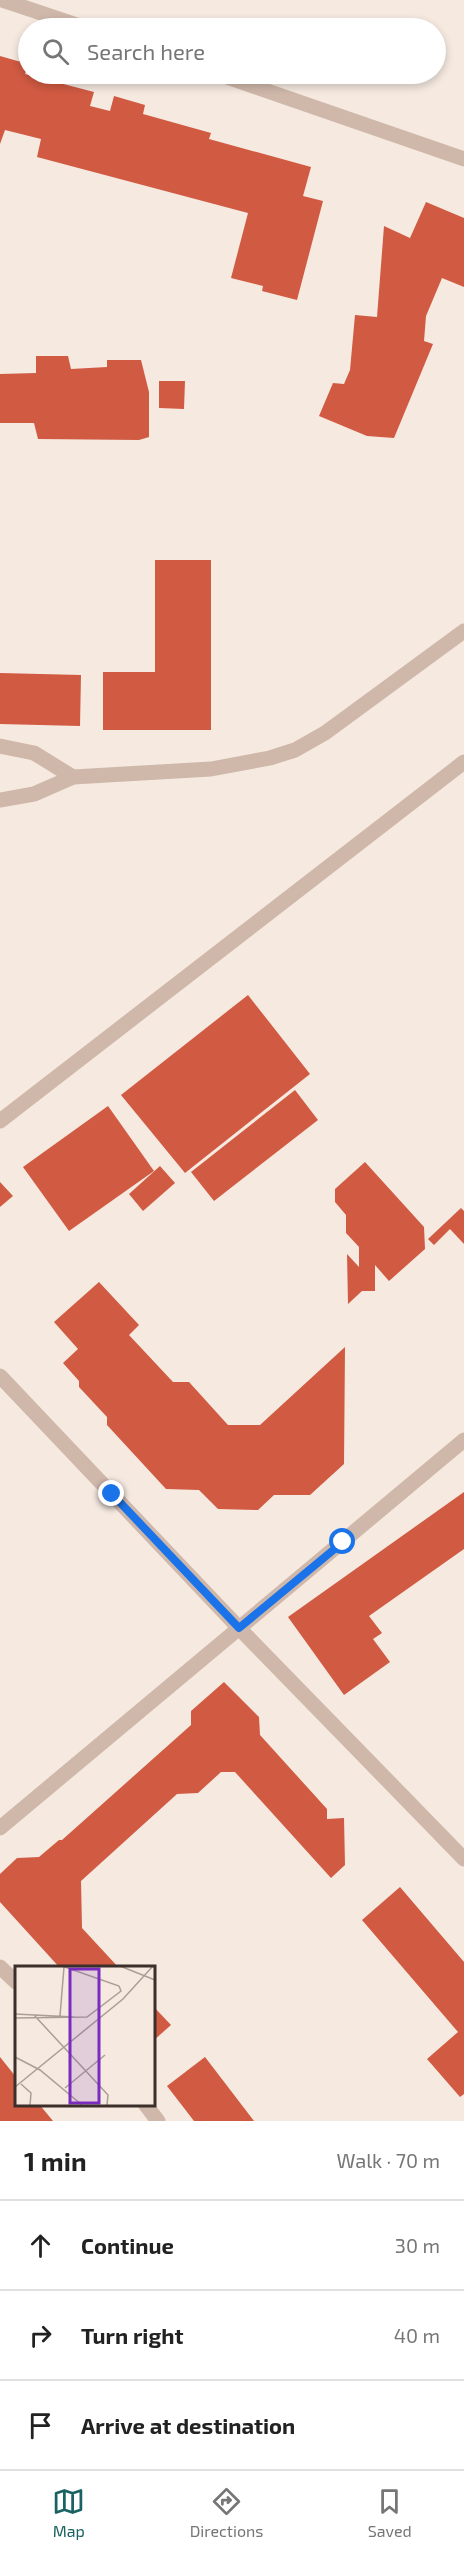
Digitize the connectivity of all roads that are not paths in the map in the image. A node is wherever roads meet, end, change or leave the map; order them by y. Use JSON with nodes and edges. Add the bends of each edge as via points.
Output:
{"nodes":[{"id":1,"x":2,"y":0,"type":"edge"},
{"id":2,"x":56,"y":18,"type":"edge"},
{"id":3,"x":247,"y":84,"type":"edge"},
{"id":4,"x":464,"y":159,"type":"edge"},
{"id":5,"x":464,"y":631,"type":"edge"},
{"id":6,"x":0,"y":746,"type":"edge"},
{"id":7,"x":464,"y":762,"type":"edge"},
{"id":8,"x":73,"y":777,"type":"junction"},
{"id":9,"x":0,"y":800,"type":"edge"},
{"id":10,"x":0,"y":1121,"type":"edge"},
{"id":11,"x":0,"y":1376,"type":"edge"},
{"id":12,"x":464,"y":1440,"type":"edge"},
{"id":13,"x":239,"y":1628,"type":"junction"},
{"id":14,"x":0,"y":1828,"type":"edge"},
{"id":15,"x":464,"y":1859,"type":"edge"},
{"id":16,"x":0,"y":1966,"type":"edge"},
{"id":17,"x":15,"y":1981,"type":"edge"},
{"id":18,"x":146,"y":2106,"type":"edge"},
{"id":19,"x":158,"y":2121,"type":"edge"}],
"edges":[{"from":1,"to":2,"type":"street"},
{"from":3,"to":4,"type":"street"},
{"from":5,"to":8,"type":"street","via":[[296,750],[211,769]]},
{"from":6,"to":8,"type":"street","via":[[34,753]]},
{"from":7,"to":10,"type":"street"},
{"from":8,"to":9,"type":"street","via":[[34,794]]},
{"from":11,"to":13,"type":"street"},
{"from":12,"to":13,"type":"street"},
{"from":13,"to":14,"type":"street"},
{"from":13,"to":15,"type":"street"},
{"from":16,"to":17,"type":"street"},
{"from":18,"to":19,"type":"street"}]}
